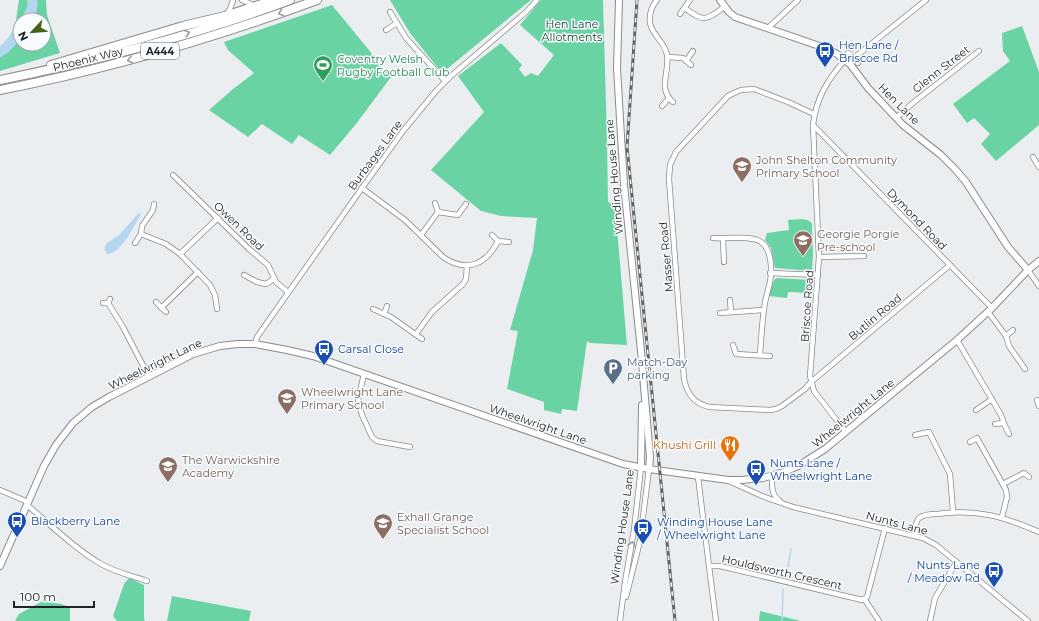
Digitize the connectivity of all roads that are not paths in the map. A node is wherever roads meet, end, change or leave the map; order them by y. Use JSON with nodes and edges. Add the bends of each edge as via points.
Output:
{"nodes":[{"id":1,"x":233,"y":0,"type":"edge"},
{"id":2,"x":242,"y":0,"type":"edge"},
{"id":3,"x":274,"y":0,"type":"edge"},
{"id":4,"x":290,"y":0,"type":"edge"},
{"id":5,"x":317,"y":0,"type":"edge"},
{"id":6,"x":537,"y":0,"type":"edge"},
{"id":7,"x":619,"y":0,"type":"edge"},
{"id":8,"x":657,"y":0,"type":"edge"},
{"id":9,"x":690,"y":0,"type":"edge"},
{"id":10,"x":720,"y":0,"type":"edge"},
{"id":11,"x":798,"y":0,"type":"edge"},
{"id":12,"x":926,"y":0,"type":"edge"},
{"id":13,"x":256,"y":6,"type":"junction"},
{"id":14,"x":724,"y":6,"type":"junction"},
{"id":15,"x":685,"y":8,"type":"junction"},
{"id":16,"x":390,"y":12,"type":"dead end"},
{"id":17,"x":680,"y":14,"type":"dead end"},
{"id":18,"x":225,"y":16,"type":"junction"},
{"id":19,"x":397,"y":23,"type":"junction"},
{"id":20,"x":768,"y":28,"type":"junction"},
{"id":21,"x":386,"y":30,"type":"dead end"},
{"id":22,"x":693,"y":51,"type":"dead end"},
{"id":23,"x":979,"y":51,"type":"dead end"},
{"id":24,"x":848,"y":53,"type":"dead end"},
{"id":25,"x":668,"y":57,"type":"junction"},
{"id":26,"x":855,"y":57,"type":"junction"},
{"id":27,"x":845,"y":60,"type":"junction"},
{"id":28,"x":686,"y":61,"type":"junction"},
{"id":29,"x":858,"y":63,"type":"dead end"},
{"id":30,"x":691,"y":65,"type":"dead end"},
{"id":31,"x":15,"y":77,"type":"junction"},
{"id":32,"x":0,"y":80,"type":"edge"},
{"id":33,"x":445,"y":82,"type":"junction"},
{"id":34,"x":0,"y":90,"type":"edge"},
{"id":35,"x":662,"y":106,"type":"dead end"},
{"id":36,"x":814,"y":114,"type":"junction"},
{"id":37,"x":896,"y":118,"type":"junction"},
{"id":38,"x":813,"y":125,"type":"junction"},
{"id":39,"x":1033,"y":157,"type":"dead end"},
{"id":40,"x":1039,"y":167,"type":"edge"},
{"id":41,"x":173,"y":175,"type":"dead end"},
{"id":42,"x":362,"y":188,"type":"junction"},
{"id":43,"x":435,"y":203,"type":"dead end"},
{"id":44,"x":154,"y":204,"type":"dead end"},
{"id":45,"x":466,"y":204,"type":"dead end"},
{"id":46,"x":438,"y":212,"type":"junction"},
{"id":47,"x":218,"y":218,"type":"junction"},
{"id":48,"x":140,"y":234,"type":"junction"},
{"id":49,"x":421,"y":235,"type":"junction"},
{"id":50,"x":492,"y":235,"type":"dead end"},
{"id":51,"x":713,"y":238,"type":"dead end"},
{"id":52,"x":723,"y":239,"type":"junction"},
{"id":53,"x":498,"y":242,"type":"junction"},
{"id":54,"x":508,"y":242,"type":"dead end"},
{"id":55,"x":136,"y":243,"type":"dead end"},
{"id":56,"x":180,"y":254,"type":"junction"},
{"id":57,"x":864,"y":256,"type":"dead end"},
{"id":58,"x":819,"y":257,"type":"junction"},
{"id":59,"x":1039,"y":261,"type":"edge"},
{"id":60,"x":724,"y":262,"type":"dead end"},
{"id":61,"x":950,"y":265,"type":"junction"},
{"id":62,"x":466,"y":266,"type":"junction"},
{"id":63,"x":1028,"y":270,"type":"junction"},
{"id":64,"x":198,"y":272,"type":"junction"},
{"id":65,"x":770,"y":273,"type":"junction"},
{"id":66,"x":244,"y":275,"type":"dead end"},
{"id":67,"x":818,"y":275,"type":"junction"},
{"id":68,"x":274,"y":279,"type":"junction"},
{"id":69,"x":1039,"y":286,"type":"edge"},
{"id":70,"x":288,"y":292,"type":"junction"},
{"id":71,"x":730,"y":300,"type":"dead end"},
{"id":72,"x":107,"y":302,"type":"dead end"},
{"id":73,"x":156,"y":302,"type":"dead end"},
{"id":74,"x":387,"y":306,"type":"dead end"},
{"id":75,"x":161,"y":308,"type":"junction"},
{"id":76,"x":217,"y":309,"type":"dead end"},
{"id":77,"x":373,"y":310,"type":"dead end"},
{"id":78,"x":763,"y":310,"type":"junction"},
{"id":79,"x":990,"y":310,"type":"junction"},
{"id":80,"x":166,"y":312,"type":"dead end"},
{"id":81,"x":731,"y":312,"type":"junction"},
{"id":82,"x":720,"y":313,"type":"dead end"},
{"id":83,"x":384,"y":314,"type":"junction"},
{"id":84,"x":1013,"y":330,"type":"dead end"},
{"id":85,"x":416,"y":334,"type":"junction"},
{"id":86,"x":1006,"y":336,"type":"junction"},
{"id":87,"x":422,"y":339,"type":"dead end"},
{"id":88,"x":957,"y":340,"type":"junction"},
{"id":89,"x":255,"y":344,"type":"junction"},
{"id":90,"x":733,"y":345,"type":"dead end"},
{"id":91,"x":641,"y":351,"type":"junction"},
{"id":92,"x":760,"y":355,"type":"junction"},
{"id":93,"x":770,"y":356,"type":"dead end"},
{"id":94,"x":1025,"y":368,"type":"dead end"},
{"id":95,"x":364,"y":374,"type":"junction"},
{"id":96,"x":149,"y":377,"type":"junction"},
{"id":97,"x":811,"y":382,"type":"junction"},
{"id":98,"x":992,"y":400,"type":"junction"},
{"id":99,"x":1037,"y":400,"type":"dead end"},
{"id":100,"x":1039,"y":406,"type":"edge"},
{"id":101,"x":976,"y":410,"type":"dead end"},
{"id":102,"x":1003,"y":422,"type":"junction"},
{"id":103,"x":995,"y":424,"type":"dead end"},
{"id":104,"x":846,"y":432,"type":"junction"},
{"id":105,"x":1009,"y":434,"type":"dead end"},
{"id":106,"x":915,"y":435,"type":"dead end"},
{"id":107,"x":970,"y":442,"type":"dead end"},
{"id":108,"x":407,"y":444,"type":"dead end"},
{"id":109,"x":640,"y":468,"type":"junction"},
{"id":110,"x":649,"y":469,"type":"junction"},
{"id":111,"x":772,"y":476,"type":"junction"},
{"id":112,"x":698,"y":477,"type":"junction"},
{"id":113,"x":1029,"y":477,"type":"dead end"},
{"id":114,"x":728,"y":480,"type":"junction"},
{"id":115,"x":1003,"y":484,"type":"junction"},
{"id":116,"x":0,"y":490,"type":"edge"},
{"id":117,"x":28,"y":504,"type":"junction"},
{"id":118,"x":784,"y":504,"type":"junction"},
{"id":119,"x":953,"y":511,"type":"junction"},
{"id":120,"x":1002,"y":517,"type":"junction"},
{"id":121,"x":885,"y":528,"type":"junction"},
{"id":122,"x":1039,"y":532,"type":"edge"},
{"id":123,"x":915,"y":535,"type":"junction"},
{"id":124,"x":956,"y":563,"type":"junction"},
{"id":125,"x":0,"y":566,"type":"edge"},
{"id":126,"x":709,"y":566,"type":"junction"},
{"id":127,"x":147,"y":581,"type":"dead end"},
{"id":128,"x":866,"y":600,"type":"junction"},
{"id":129,"x":622,"y":610,"type":"junction"},
{"id":130,"x":620,"y":621,"type":"edge"},
{"id":131,"x":716,"y":621,"type":"edge"},
{"id":132,"x":879,"y":621,"type":"edge"},
{"id":133,"x":930,"y":621,"type":"edge"},
{"id":134,"x":1028,"y":621,"type":"edge"}],
"edges":[{"from":1,"to":18,"type":"street"},
{"from":2,"to":13,"type":"street"},
{"from":3,"to":13,"type":"highway"},
{"from":31,"to":4,"type":"highway","name":"Phoenix Way","number":"A444","one_way":true,"via":[[138,48]]},
{"from":5,"to":34,"type":"highway","name":"Phoenix Way","number":"A444","one_way":true,"via":[[141,57]]},
{"from":6,"to":33,"type":"street","name":"Burbages Lane"},
{"from":7,"to":91,"type":"street","name":"Winding House Lane","via":[[617,68],[624,185]]},
{"from":8,"to":25,"type":"street","via":[[651,8],[650,22]]},
{"from":9,"to":15,"type":"street"},
{"from":10,"to":14,"type":"street","name":"Hen Lane"},
{"from":11,"to":20,"type":"street"},
{"from":12,"to":26,"type":"street"},
{"from":13,"to":18,"type":"highway"},
{"from":14,"to":15,"type":"street","via":[[706,18],[696,16]]},
{"from":14,"to":20,"type":"street","name":"Hen Lane","via":[[735,17]]},
{"from":15,"to":17,"type":"street"},
{"from":16,"to":19,"type":"street"},
{"from":18,"to":31,"type":"highway","via":[[69,59]]},
{"from":19,"to":21,"type":"street"},
{"from":19,"to":33,"type":"street","via":[[406,38]]},
{"from":20,"to":27,"type":"street","name":"Hen Lane","via":[[828,49]]},
{"from":22,"to":28,"type":"street"},
{"from":23,"to":37,"type":"street","name":"Glenn Street"},
{"from":24,"to":26,"type":"street"},
{"from":25,"to":28,"type":"street","via":[[683,58]]},
{"from":25,"to":35,"type":"street","via":[[665,88],[671,100]]},
{"from":26,"to":29,"type":"street"},
{"from":27,"to":36,"type":"street","name":"Briscoe Road","via":[[823,90]]},
{"from":27,"to":37,"type":"street","name":"Hen Lane"},
{"from":28,"to":30,"type":"street"},
{"from":31,"to":32,"type":"highway","name":"Phoenix Way","number":"A444"},
{"from":33,"to":42,"type":"street","name":"Burbages Lane","via":[[403,131]]},
{"from":36,"to":38,"type":"street","name":"Briscoe Road"},
{"from":36,"to":97,"type":"street","name":"Masser Road","via":[[754,89],[741,90],[728,96],[681,146],[672,159],[669,172],[684,379],[688,392],[698,402],[710,407],[770,410],[782,406]]},
{"from":37,"to":63,"type":"street","name":"Hen Lane","via":[[958,172],[1008,247]]},
{"from":38,"to":58,"type":"street","name":"Briscoe Road"},
{"from":38,"to":61,"type":"street","name":"Dymond Road"},
{"from":39,"to":40,"type":"street"},
{"from":41,"to":47,"type":"street","name":"Owen Road"},
{"from":42,"to":49,"type":"street"},
{"from":42,"to":70,"type":"street","name":"Burbages Lane"},
{"from":43,"to":46,"type":"street"},
{"from":44,"to":48,"type":"street"},
{"from":45,"to":46,"type":"street","via":[[458,215]]},
{"from":46,"to":49,"type":"street"},
{"from":47,"to":56,"type":"street"},
{"from":47,"to":68,"type":"street","name":"Owen Road","via":[[248,249],[268,264]]},
{"from":48,"to":55,"type":"street"},
{"from":48,"to":56,"type":"street","via":[[166,244]]},
{"from":49,"to":62,"type":"street","via":[[450,262]]},
{"from":50,"to":53,"type":"street"},
{"from":51,"to":52,"type":"street"},
{"from":52,"to":60,"type":"street"},
{"from":52,"to":65,"type":"street","via":[[752,238],[762,242],[769,252]]},
{"from":53,"to":54,"type":"street"},
{"from":53,"to":62,"type":"street","via":[[483,260]]},
{"from":56,"to":64,"type":"street"},
{"from":57,"to":58,"type":"street"},
{"from":58,"to":67,"type":"street","name":"Briscoe Road"},
{"from":59,"to":63,"type":"street","name":"Wheelwright Lane"},
{"from":61,"to":79,"type":"street","name":"Dymond Road"},
{"from":61,"to":97,"type":"street","name":"Butlin Road"},
{"from":62,"to":85,"type":"street","via":[[466,279],[463,284],[432,312]]},
{"from":63,"to":69,"type":"street"},
{"from":63,"to":79,"type":"street","name":"Wheelwright Lane"},
{"from":64,"to":75,"type":"street"},
{"from":64,"to":76,"type":"street","via":[[213,289]]},
{"from":65,"to":67,"type":"street"},
{"from":65,"to":78,"type":"street"},
{"from":66,"to":68,"type":"street","via":[[266,284]]},
{"from":67,"to":97,"type":"street","name":"Briscoe Road"},
{"from":68,"to":70,"type":"street","name":"Owen Road"},
{"from":70,"to":89,"type":"street","name":"Burbages Lane","via":[[257,337]]},
{"from":71,"to":81,"type":"street"},
{"from":72,"to":96,"type":"street"},
{"from":73,"to":75,"type":"street"},
{"from":74,"to":83,"type":"street"},
{"from":75,"to":80,"type":"street"},
{"from":77,"to":83,"type":"street"},
{"from":78,"to":81,"type":"street"},
{"from":78,"to":92,"type":"street"},
{"from":79,"to":86,"type":"street","name":"Dymond Road"},
{"from":79,"to":88,"type":"street","name":"Wheelwright Lane"},
{"from":81,"to":82,"type":"street"},
{"from":83,"to":85,"type":"street"},
{"from":84,"to":86,"type":"street"},
{"from":85,"to":87,"type":"street"},
{"from":86,"to":94,"type":"street","name":"Dymond Road","via":[[1009,346]]},
{"from":88,"to":98,"type":"street"},
{"from":88,"to":104,"type":"street","name":"Wheelwright Lane"},
{"from":89,"to":95,"type":"street","name":"Wheelwright Lane","via":[[313,356]]},
{"from":89,"to":96,"type":"street","name":"Wheelwright Lane","via":[[226,345],[202,351]]},
{"from":90,"to":92,"type":"street","via":[[736,354]]},
{"from":91,"to":109,"type":"street","name":"Winding House Lane"},
{"from":91,"to":110,"type":"street","name":"Winding House Lane"},
{"from":92,"to":93,"type":"street"},
{"from":95,"to":108,"type":"street","via":[[358,400],[372,438],[377,441]]},
{"from":95,"to":109,"type":"street","name":"Wheelwright Lane"},
{"from":96,"to":117,"type":"street","name":"Wheelwright Lane","via":[[94,405],[73,423],[44,466]]},
{"from":97,"to":104,"type":"street","name":"Briscoe Road","via":[[814,391]]},
{"from":98,"to":101,"type":"street"},
{"from":98,"to":102,"type":"street"},
{"from":99,"to":100,"type":"street"},
{"from":102,"to":103,"type":"street"},
{"from":102,"to":105,"type":"street"},
{"from":104,"to":111,"type":"street","name":"Wheelwright Lane","via":[[815,456]]},
{"from":106,"to":119,"type":"street","via":[[929,432],[942,456],[950,474]]},
{"from":107,"to":115,"type":"street","via":[[977,438]]},
{"from":109,"to":110,"type":"street","name":"Wheelwright Lane"},
{"from":129,"to":109,"type":"street","name":"Winding House Lane","one_way":true},
{"from":110,"to":112,"type":"street","name":"Wheelwright Lane"},
{"from":110,"to":129,"type":"street","name":"Winding House Lane","via":[[640,540]]},
{"from":111,"to":114,"type":"street","name":"Wheelwright Lane"},
{"from":111,"to":118,"type":"street","via":[[774,495]]},
{"from":112,"to":114,"type":"street","name":"Wheelwright Lane"},
{"from":112,"to":126,"type":"street","name":"Houldsworth Crescent"},
{"from":113,"to":115,"type":"street","via":[[1024,473]]},
{"from":114,"to":118,"type":"street","name":"Nunts Lane"},
{"from":115,"to":120,"type":"street","via":[[1007,493]]},
{"from":116,"to":117,"type":"street"},
{"from":117,"to":125,"type":"street","name":"Wheelwright Lane"},
{"from":117,"to":127,"type":"street","via":[[61,535],[95,560]]},
{"from":118,"to":121,"type":"street","name":"Nunts Lane"},
{"from":119,"to":120,"type":"street"},
{"from":119,"to":123,"type":"street","via":[[920,517]]},
{"from":120,"to":122,"type":"street"},
{"from":121,"to":123,"type":"street","name":"Nunts Lane"},
{"from":121,"to":128,"type":"street"},
{"from":123,"to":124,"type":"street","name":"Nunts Lane","via":[[932,542]]},
{"from":124,"to":133,"type":"street","via":[[935,598]]},
{"from":124,"to":134,"type":"street","name":"Nunts Lane"},
{"from":126,"to":128,"type":"street","name":"Houldsworth Crescent","via":[[720,566]]},
{"from":126,"to":131,"type":"street"},
{"from":128,"to":132,"type":"street"},
{"from":129,"to":130,"type":"street","name":"Winding House Lane"}]}
